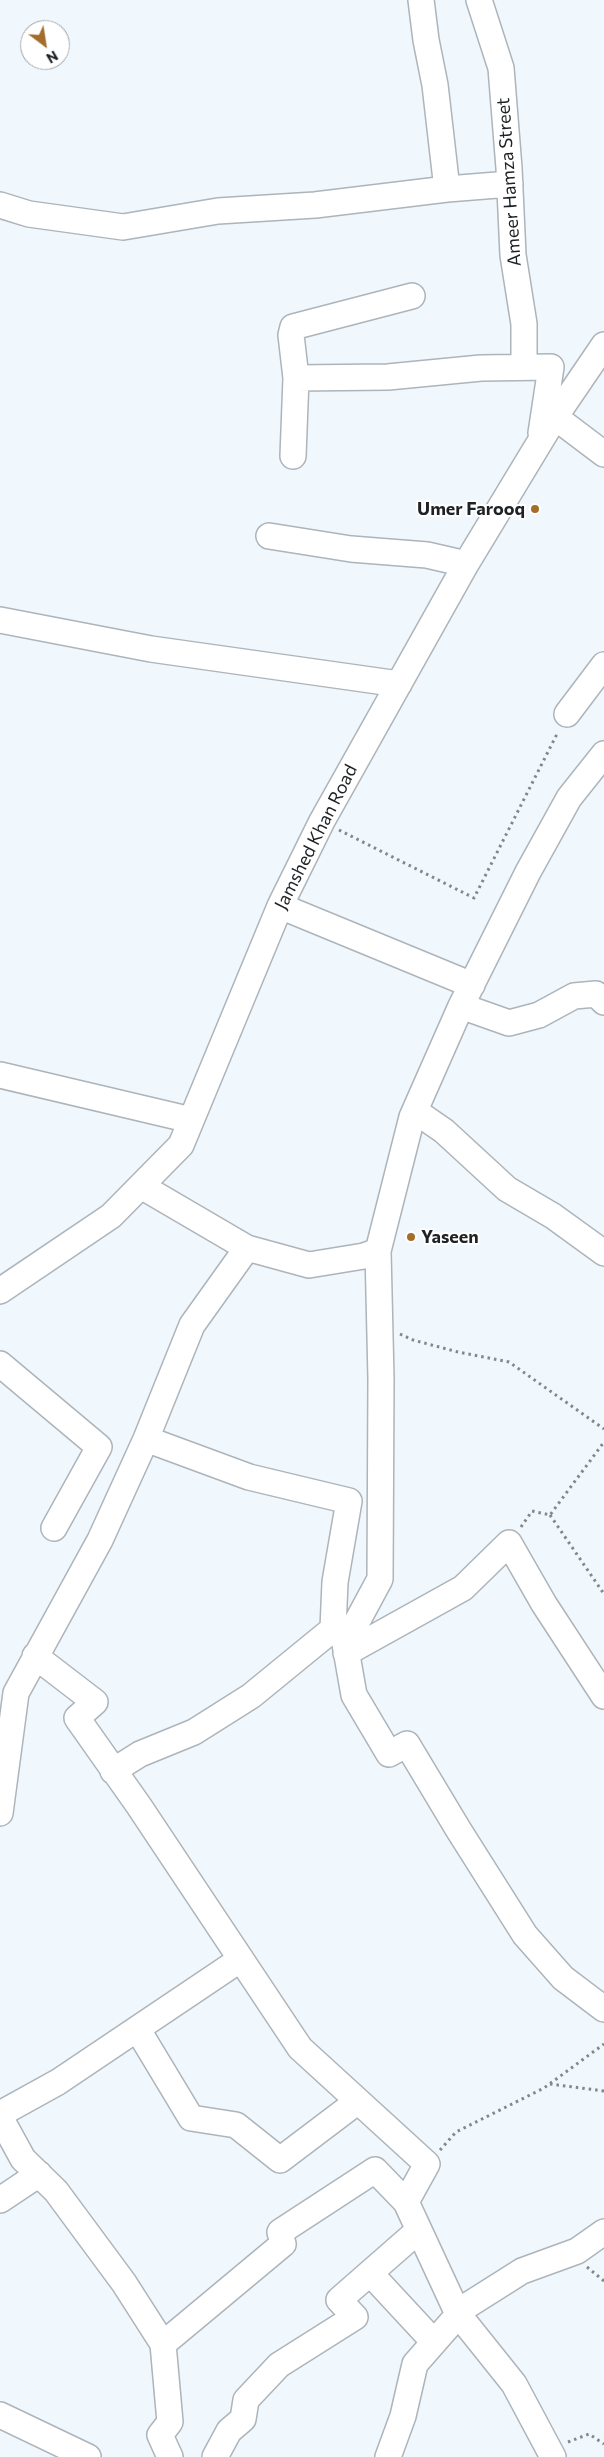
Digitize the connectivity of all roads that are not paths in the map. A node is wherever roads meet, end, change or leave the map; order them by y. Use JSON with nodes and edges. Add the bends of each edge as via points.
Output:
{"nodes":[{"id":1,"x":421,"y":0,"type":"edge"},
{"id":2,"x":479,"y":0,"type":"edge"},
{"id":3,"x":510,"y":184,"type":"junction"},
{"id":4,"x":447,"y":189,"type":"junction"},
{"id":5,"x":0,"y":205,"type":"edge"},
{"id":6,"x":412,"y":296,"type":"dead end"},
{"id":7,"x":604,"y":345,"type":"edge"},
{"id":8,"x":524,"y":367,"type":"junction"},
{"id":9,"x":296,"y":378,"type":"junction"},
{"id":10,"x":555,"y":416,"type":"junction"},
{"id":11,"x":539,"y":446,"type":"junction"},
{"id":12,"x":604,"y":454,"type":"edge"},
{"id":13,"x":293,"y":456,"type":"dead end"},
{"id":14,"x":269,"y":536,"type":"dead end"},
{"id":15,"x":466,"y":564,"type":"junction"},
{"id":16,"x":0,"y":620,"type":"edge"},
{"id":17,"x":604,"y":666,"type":"edge"},
{"id":18,"x":399,"y":684,"type":"junction"},
{"id":19,"x":568,"y":714,"type":"road end"},
{"id":20,"x":604,"y":754,"type":"edge"},
{"id":21,"x":280,"y":906,"type":"junction"},
{"id":22,"x":467,"y":995,"type":"junction"},
{"id":23,"x":604,"y":1002,"type":"edge"},
{"id":24,"x":0,"y":1075,"type":"edge"},
{"id":25,"x":415,"y":1111,"type":"junction"},
{"id":26,"x":191,"y":1120,"type":"junction"},
{"id":27,"x":140,"y":1186,"type":"junction"},
{"id":28,"x":247,"y":1248,"type":"junction"},
{"id":29,"x":378,"y":1251,"type":"junction"},
{"id":30,"x":604,"y":1254,"type":"edge"},
{"id":31,"x":0,"y":1291,"type":"edge"},
{"id":32,"x":0,"y":1364,"type":"edge"},
{"id":33,"x":146,"y":1439,"type":"junction"},
{"id":34,"x":54,"y":1528,"type":"dead end"},
{"id":35,"x":346,"y":1653,"type":"junction"},
{"id":36,"x":35,"y":1656,"type":"junction"},
{"id":37,"x":604,"y":1696,"type":"edge"},
{"id":38,"x":113,"y":1771,"type":"junction"},
{"id":39,"x":0,"y":1813,"type":"edge"},
{"id":40,"x":241,"y":1959,"type":"junction"},
{"id":41,"x":604,"y":2009,"type":"edge"},
{"id":42,"x":138,"y":2030,"type":"junction"},
{"id":43,"x":358,"y":2101,"type":"junction"},
{"id":44,"x":0,"y":2115,"type":"edge"},
{"id":45,"x":39,"y":2174,"type":"junction"},
{"id":46,"x":0,"y":2200,"type":"edge"},
{"id":47,"x":406,"y":2202,"type":"junction"},
{"id":48,"x":419,"y":2230,"type":"junction"},
{"id":49,"x":604,"y":2232,"type":"edge"},
{"id":50,"x":370,"y":2274,"type":"junction"},
{"id":51,"x":458,"y":2314,"type":"junction"},
{"id":52,"x":434,"y":2342,"type":"junction"},
{"id":53,"x":163,"y":2344,"type":"junction"},
{"id":54,"x":0,"y":2415,"type":"edge"},
{"id":55,"x":550,"y":2453,"type":"edge"},
{"id":56,"x":88,"y":2457,"type":"edge"},
{"id":57,"x":170,"y":2457,"type":"edge"},
{"id":58,"x":214,"y":2457,"type":"edge"},
{"id":59,"x":388,"y":2457,"type":"edge"}],
"edges":[{"from":1,"to":4,"type":"street","via":[[436,86]]},
{"from":2,"to":3,"type":"street","name":"Ameer Hamza Street","via":[[501,68]]},
{"from":3,"to":4,"type":"street"},
{"from":3,"to":8,"type":"street","name":"Ameer Hamza Street","via":[[513,255],[524,324]]},
{"from":4,"to":5,"type":"street","via":[[315,206],[218,211],[124,227],[29,214]]},
{"from":6,"to":9,"type":"street","via":[[293,327]]},
{"from":7,"to":10,"type":"street","name":"Jamshed Khan Road"},
{"from":8,"to":9,"type":"street","via":[[388,377]]},
{"from":8,"to":11,"type":"street","via":[[551,367]]},
{"from":9,"to":13,"type":"street"},
{"from":10,"to":11,"type":"street","name":"Jamshed Khan Road"},
{"from":10,"to":12,"type":"street"},
{"from":11,"to":15,"type":"street","name":"Jamshed Khan Road"},
{"from":14,"to":15,"type":"street"},
{"from":15,"to":18,"type":"street","name":"Jamshed Khan Road"},
{"from":16,"to":18,"type":"street","via":[[152,649]]},
{"from":17,"to":19,"type":"street"},
{"from":18,"to":21,"type":"street","name":"Jamshed Khan Road","via":[[322,821]]},
{"from":20,"to":22,"type":"street","via":[[569,798]]},
{"from":21,"to":22,"type":"street"},
{"from":21,"to":26,"type":"street","name":"Jamshed Khan Road"},
{"from":22,"to":23,"type":"street","via":[[509,1023],[539,1015],[574,996],[596,994]]},
{"from":22,"to":25,"type":"street"},
{"from":24,"to":26,"type":"street"},
{"from":25,"to":29,"type":"street"},
{"from":25,"to":30,"type":"street","via":[[444,1131],[507,1189],[552,1216]]},
{"from":26,"to":27,"type":"street","name":"Jamshed Khan Road","via":[[181,1144]]},
{"from":27,"to":28,"type":"street"},
{"from":27,"to":31,"type":"street","name":"Jamshed Khan Road","via":[[111,1216]]},
{"from":28,"to":29,"type":"street","via":[[309,1265]]},
{"from":28,"to":33,"type":"street","via":[[192,1325]]},
{"from":29,"to":35,"type":"street","via":[[380,1579],[345,1644]]},
{"from":32,"to":34,"type":"street","via":[[99,1448]]},
{"from":33,"to":36,"type":"street","via":[[100,1540]]},
{"from":33,"to":38,"type":"street","via":[[249,1477],[349,1502],[335,1582],[334,1629],[251,1696],[194,1732],[140,1754]]},
{"from":35,"to":37,"type":"street","via":[[463,1588],[509,1543]]},
{"from":35,"to":41,"type":"street","via":[[354,1695],[388,1754],[407,1744],[525,1935],[563,1978]]},
{"from":36,"to":38,"type":"street","via":[[95,1702],[77,1718]]},
{"from":36,"to":39,"type":"street","via":[[16,1693]]},
{"from":38,"to":40,"type":"street"},
{"from":40,"to":42,"type":"street"},
{"from":40,"to":43,"type":"street","via":[[300,2048]]},
{"from":42,"to":43,"type":"street","via":[[191,2118],[236,2125],[280,2160]]},
{"from":42,"to":44,"type":"street"},
{"from":43,"to":47,"type":"street","via":[[428,2164]]},
{"from":44,"to":45,"type":"street","via":[[23,2159]]},
{"from":45,"to":46,"type":"street"},
{"from":45,"to":53,"type":"street","via":[[84,2227]]},
{"from":47,"to":48,"type":"street"},
{"from":47,"to":53,"type":"street","via":[[375,2170],[280,2232],[283,2244]]},
{"from":48,"to":50,"type":"street"},
{"from":48,"to":51,"type":"street"},
{"from":49,"to":51,"type":"street","via":[[577,2251],[522,2271]]},
{"from":50,"to":52,"type":"street"},
{"from":50,"to":58,"type":"street","via":[[339,2300],[356,2316],[279,2365],[246,2400],[244,2419],[229,2431]]},
{"from":51,"to":52,"type":"street"},
{"from":51,"to":55,"type":"street","via":[[514,2384]]},
{"from":52,"to":59,"type":"street","via":[[415,2364],[403,2416]]},
{"from":53,"to":57,"type":"street","via":[[170,2422],[160,2435]]},
{"from":54,"to":56,"type":"street"}]}
